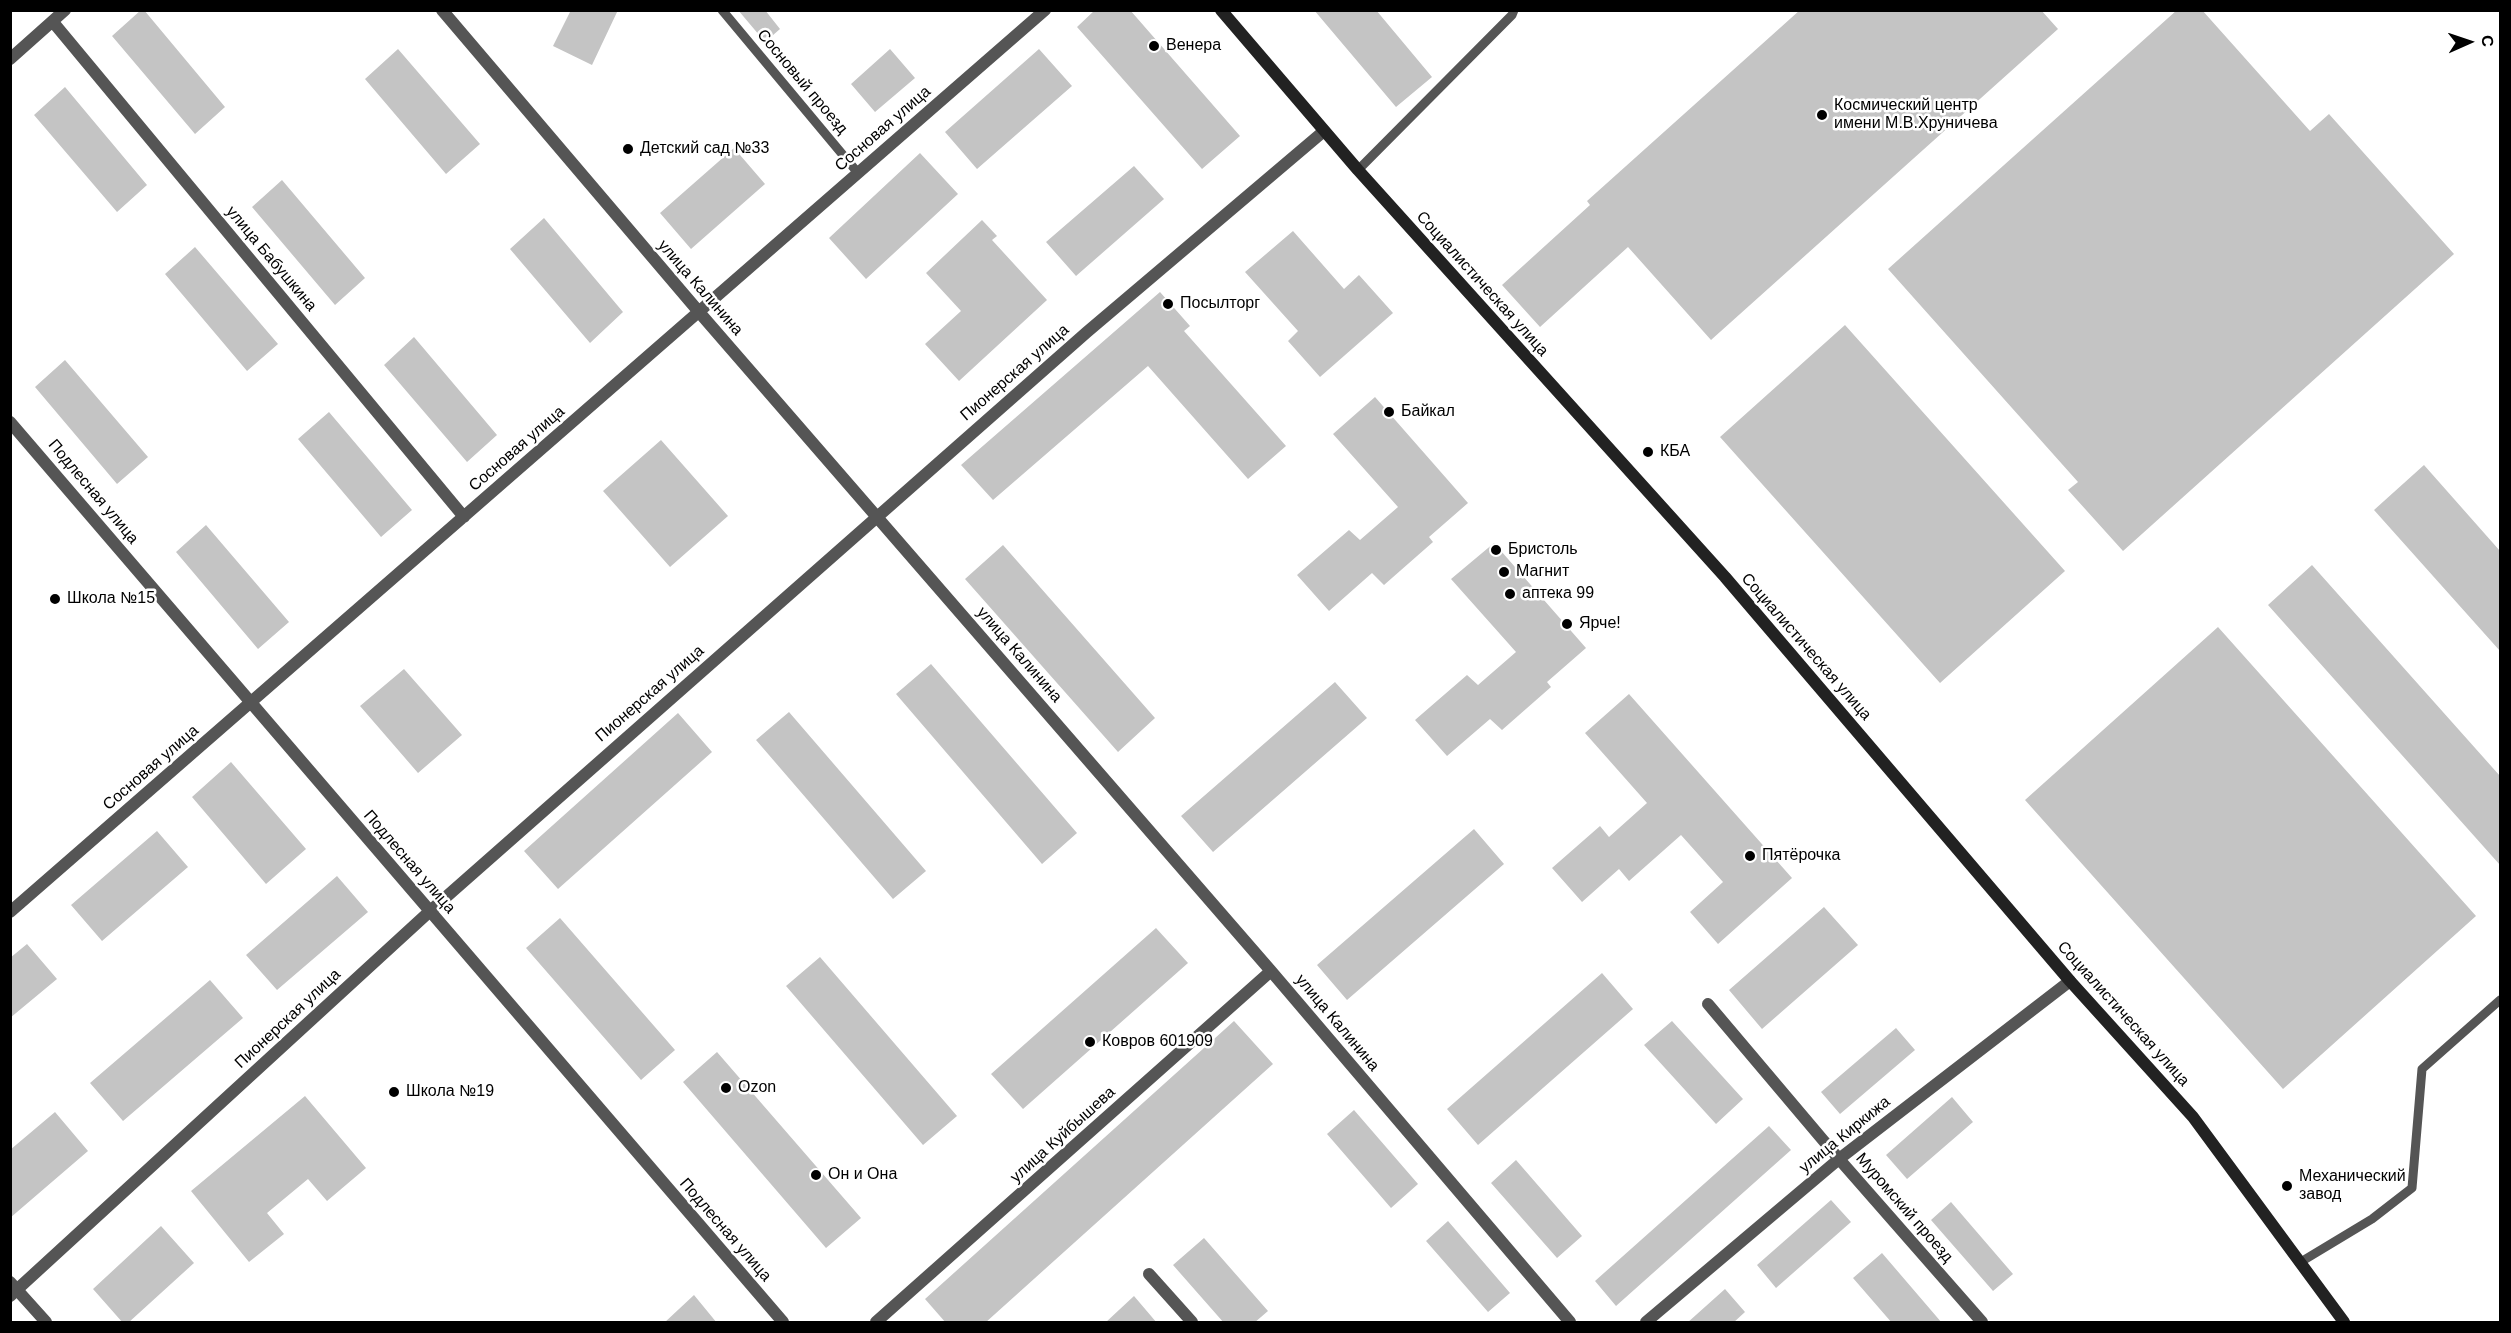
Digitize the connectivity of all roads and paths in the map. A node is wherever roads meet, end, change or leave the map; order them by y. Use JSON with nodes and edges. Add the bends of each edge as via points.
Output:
{"nodes":[{"id":1,"x":65,"y":10,"type":"edge"},
{"id":2,"x":442,"y":10,"type":"edge"},
{"id":3,"x":722,"y":10,"type":"edge"},
{"id":4,"x":1045,"y":10,"type":"edge"},
{"id":5,"x":1221,"y":10,"type":"edge"},
{"id":6,"x":1514,"y":10,"type":"edge"},
{"id":7,"x":53,"y":22,"type":"junction"},
{"id":8,"x":10,"y":59,"type":"edge"},
{"id":9,"x":1324,"y":132,"type":"junction"},
{"id":10,"x":1358,"y":170,"type":"junction"},
{"id":11,"x":858,"y":173,"type":"junction"},
{"id":12,"x":699,"y":312,"type":"junction"},
{"id":13,"x":10,"y":422,"type":"edge"},
{"id":14,"x":877,"y":516,"type":"junction"},
{"id":15,"x":464,"y":517,"type":"junction"},
{"id":16,"x":251,"y":704,"type":"junction"},
{"id":17,"x":10,"y":912,"type":"edge"},
{"id":18,"x":429,"y":912,"type":"junction"},
{"id":19,"x":1271,"y":971,"type":"junction"},
{"id":20,"x":2070,"y":981,"type":"junction"},
{"id":21,"x":2500,"y":1000,"type":"edge"},
{"id":22,"x":1708,"y":1004,"type":"dead end"},
{"id":23,"x":1839,"y":1159,"type":"junction"},
{"id":24,"x":2300,"y":1263,"type":"junction"},
{"id":25,"x":1149,"y":1274,"type":"dead end"},
{"id":26,"x":13,"y":1289,"type":"edge"},
{"id":27,"x":46,"y":1323,"type":"edge"},
{"id":28,"x":783,"y":1323,"type":"edge"},
{"id":29,"x":876,"y":1323,"type":"edge"},
{"id":30,"x":1192,"y":1323,"type":"edge"},
{"id":31,"x":1570,"y":1323,"type":"edge"},
{"id":32,"x":1646,"y":1323,"type":"edge"},
{"id":33,"x":1982,"y":1323,"type":"edge"},
{"id":34,"x":2344,"y":1323,"type":"edge"}],
"edges":[{"from":1,"to":7,"type":"street"},
{"from":2,"to":12,"type":"street","name":"улица Калинина"},
{"from":3,"to":11,"type":"lane","name":"Сосновый проезд"},
{"from":4,"to":11,"type":"street","name":"Сосновая улица"},
{"from":5,"to":9,"type":"main road","name":"Социалистическая улица"},
{"from":6,"to":10,"type":"lane"},
{"from":7,"to":8,"type":"street"},
{"from":7,"to":15,"type":"street","name":"улица Бабушкина"},
{"from":9,"to":10,"type":"main road","name":"Социалистическая улица"},
{"from":9,"to":14,"type":"street","name":"Пионерская улица"},
{"from":10,"to":20,"type":"main road","name":"Социалистическая улица","via":[[1732,586]]},
{"from":11,"to":12,"type":"street","name":"Сосновая улица"},
{"from":12,"to":14,"type":"street","name":"улица Калинина"},
{"from":12,"to":15,"type":"street","name":"Сосновая улица"},
{"from":13,"to":16,"type":"street","name":"Подлесная улица"},
{"from":14,"to":18,"type":"street","name":"Пионерская улица"},
{"from":14,"to":19,"type":"street","name":"улица Калинина"},
{"from":15,"to":16,"type":"street","name":"Сосновая улица"},
{"from":16,"to":17,"type":"street","name":"Сосновая улица"},
{"from":16,"to":18,"type":"street","name":"Подлесная улица"},
{"from":18,"to":26,"type":"street","name":"Пионерская улица"},
{"from":18,"to":28,"type":"street","name":"Подлесная улица"},
{"from":19,"to":29,"type":"street","name":"улица Куйбышева"},
{"from":19,"to":31,"type":"street","name":"улица Калинина"},
{"from":20,"to":23,"type":"street","name":"улица Киркижа"},
{"from":20,"to":24,"type":"main road","name":"Социалистическая улица","via":[[2193,1117]]},
{"from":21,"to":24,"type":"lane","via":[[2422,1069],[2412,1188],[2372,1219]]},
{"from":22,"to":23,"type":"street","name":"Муромский проезд"},
{"from":23,"to":32,"type":"street","name":"улица Киркижа"},
{"from":23,"to":33,"type":"street","name":"Муромский проезд"},
{"from":24,"to":34,"type":"main road","name":"Социалистическая улица"},
{"from":25,"to":30,"type":"street"},
{"from":26,"to":27,"type":"street"}]}
